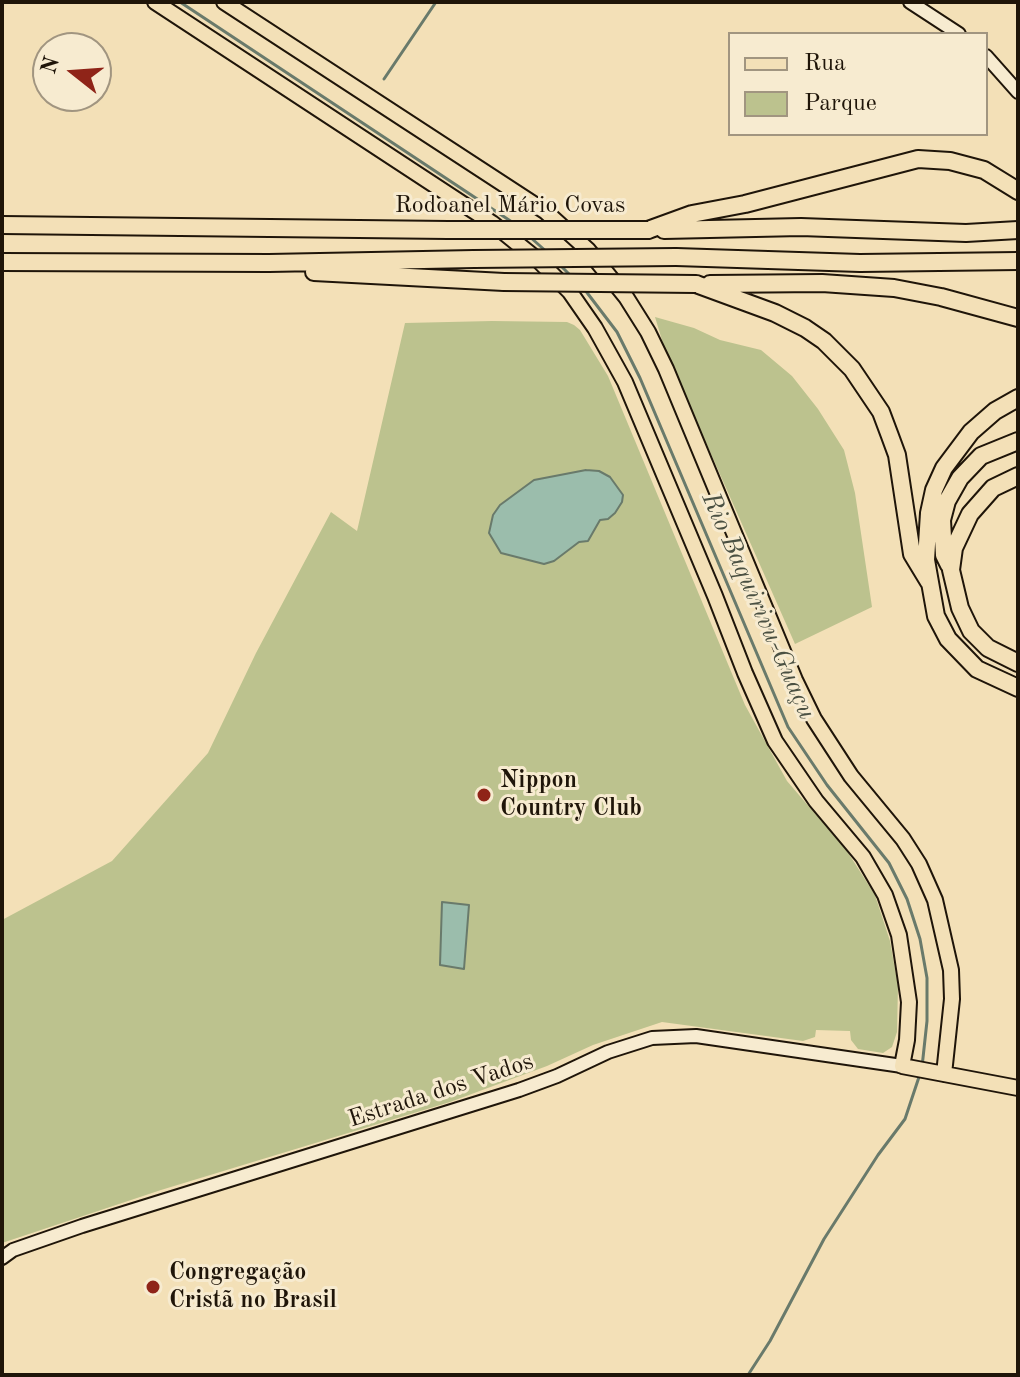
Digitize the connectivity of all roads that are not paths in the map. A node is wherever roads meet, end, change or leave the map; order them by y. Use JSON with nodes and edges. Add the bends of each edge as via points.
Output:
{"nodes":[{"id":1,"x":155,"y":2,"type":"edge"},
{"id":2,"x":224,"y":2,"type":"edge"},
{"id":3,"x":910,"y":2,"type":"edge"},
{"id":4,"x":956,"y":32,"type":"edge"},
{"id":5,"x":988,"y":58,"type":"edge"},
{"id":6,"x":1018,"y":92,"type":"edge"},
{"id":7,"x":1018,"y":191,"type":"edge"},
{"id":8,"x":2,"y":225,"type":"edge"},
{"id":9,"x":648,"y":230,"type":"junction"},
{"id":10,"x":1018,"y":230,"type":"edge"},
{"id":11,"x":1018,"y":261,"type":"edge"},
{"id":12,"x":2,"y":262,"type":"edge"},
{"id":13,"x":269,"y":263,"type":"junction"},
{"id":14,"x":696,"y":284,"type":"junction"},
{"id":15,"x":1018,"y":318,"type":"edge"},
{"id":16,"x":1018,"y":398,"type":"edge"},
{"id":17,"x":1018,"y":441,"type":"edge"},
{"id":18,"x":1018,"y":476,"type":"edge"},
{"id":19,"x":951,"y":570,"type":"junction"},
{"id":20,"x":929,"y":582,"type":"junction"},
{"id":21,"x":1018,"y":663,"type":"edge"},
{"id":22,"x":1018,"y":688,"type":"edge"},
{"id":23,"x":908,"y":1067,"type":"junction"},
{"id":24,"x":939,"y":1072,"type":"junction"},
{"id":25,"x":1018,"y":1088,"type":"edge"},
{"id":26,"x":2,"y":1258,"type":"edge"}],
"edges":[{"from":1,"to":23,"type":"main road","via":[[507,234],[570,292],[625,382],[775,741],[863,857],[885,895],[899,935],[909,1002]]},
{"from":2,"to":24,"type":"main road","via":[[546,212],[588,250],[626,297],[666,369],[814,719],[851,776],[903,839],[935,900],[952,999]]},
{"from":3,"to":4,"type":"street"},
{"from":5,"to":6,"type":"street"},
{"from":7,"to":9,"type":"highway","via":[[984,170],[918,159],[692,214]]},
{"from":8,"to":9,"type":"highway","name":"Rodoanel Mário Covas","bridge":true},
{"from":9,"to":10,"type":"highway","name":"Rodoanel Mário Covas"},
{"from":11,"to":13,"type":"highway","bridge":true,"via":[[676,257]]},
{"from":12,"to":13,"type":"highway"},
{"from":13,"to":14,"type":"highway","bridge":true,"via":[[313,272],[504,282]]},
{"from":14,"to":15,"type":"highway","via":[[894,288]]},
{"from":14,"to":20,"type":"highway","via":[[805,328],[852,369],[881,412],[894,446],[912,554]]},
{"from":16,"to":20,"type":"highway","via":[[971,432],[944,468],[929,513]]},
{"from":17,"to":19,"type":"highway","via":[[981,456],[947,501],[943,540]]},
{"from":18,"to":19,"type":"highway","via":[[993,488],[970,514],[954,548]]},
{"from":19,"to":21,"type":"highway","via":[[971,631],[988,648]]},
{"from":20,"to":22,"type":"highway","via":[[936,616],[963,657]]},
{"from":23,"to":24,"type":"main road"},
{"from":23,"to":26,"type":"street","name":"Estrada dos Vados","via":[[696,1036],[652,1038],[519,1090],[82,1226]]},
{"from":24,"to":25,"type":"main road"}]}
